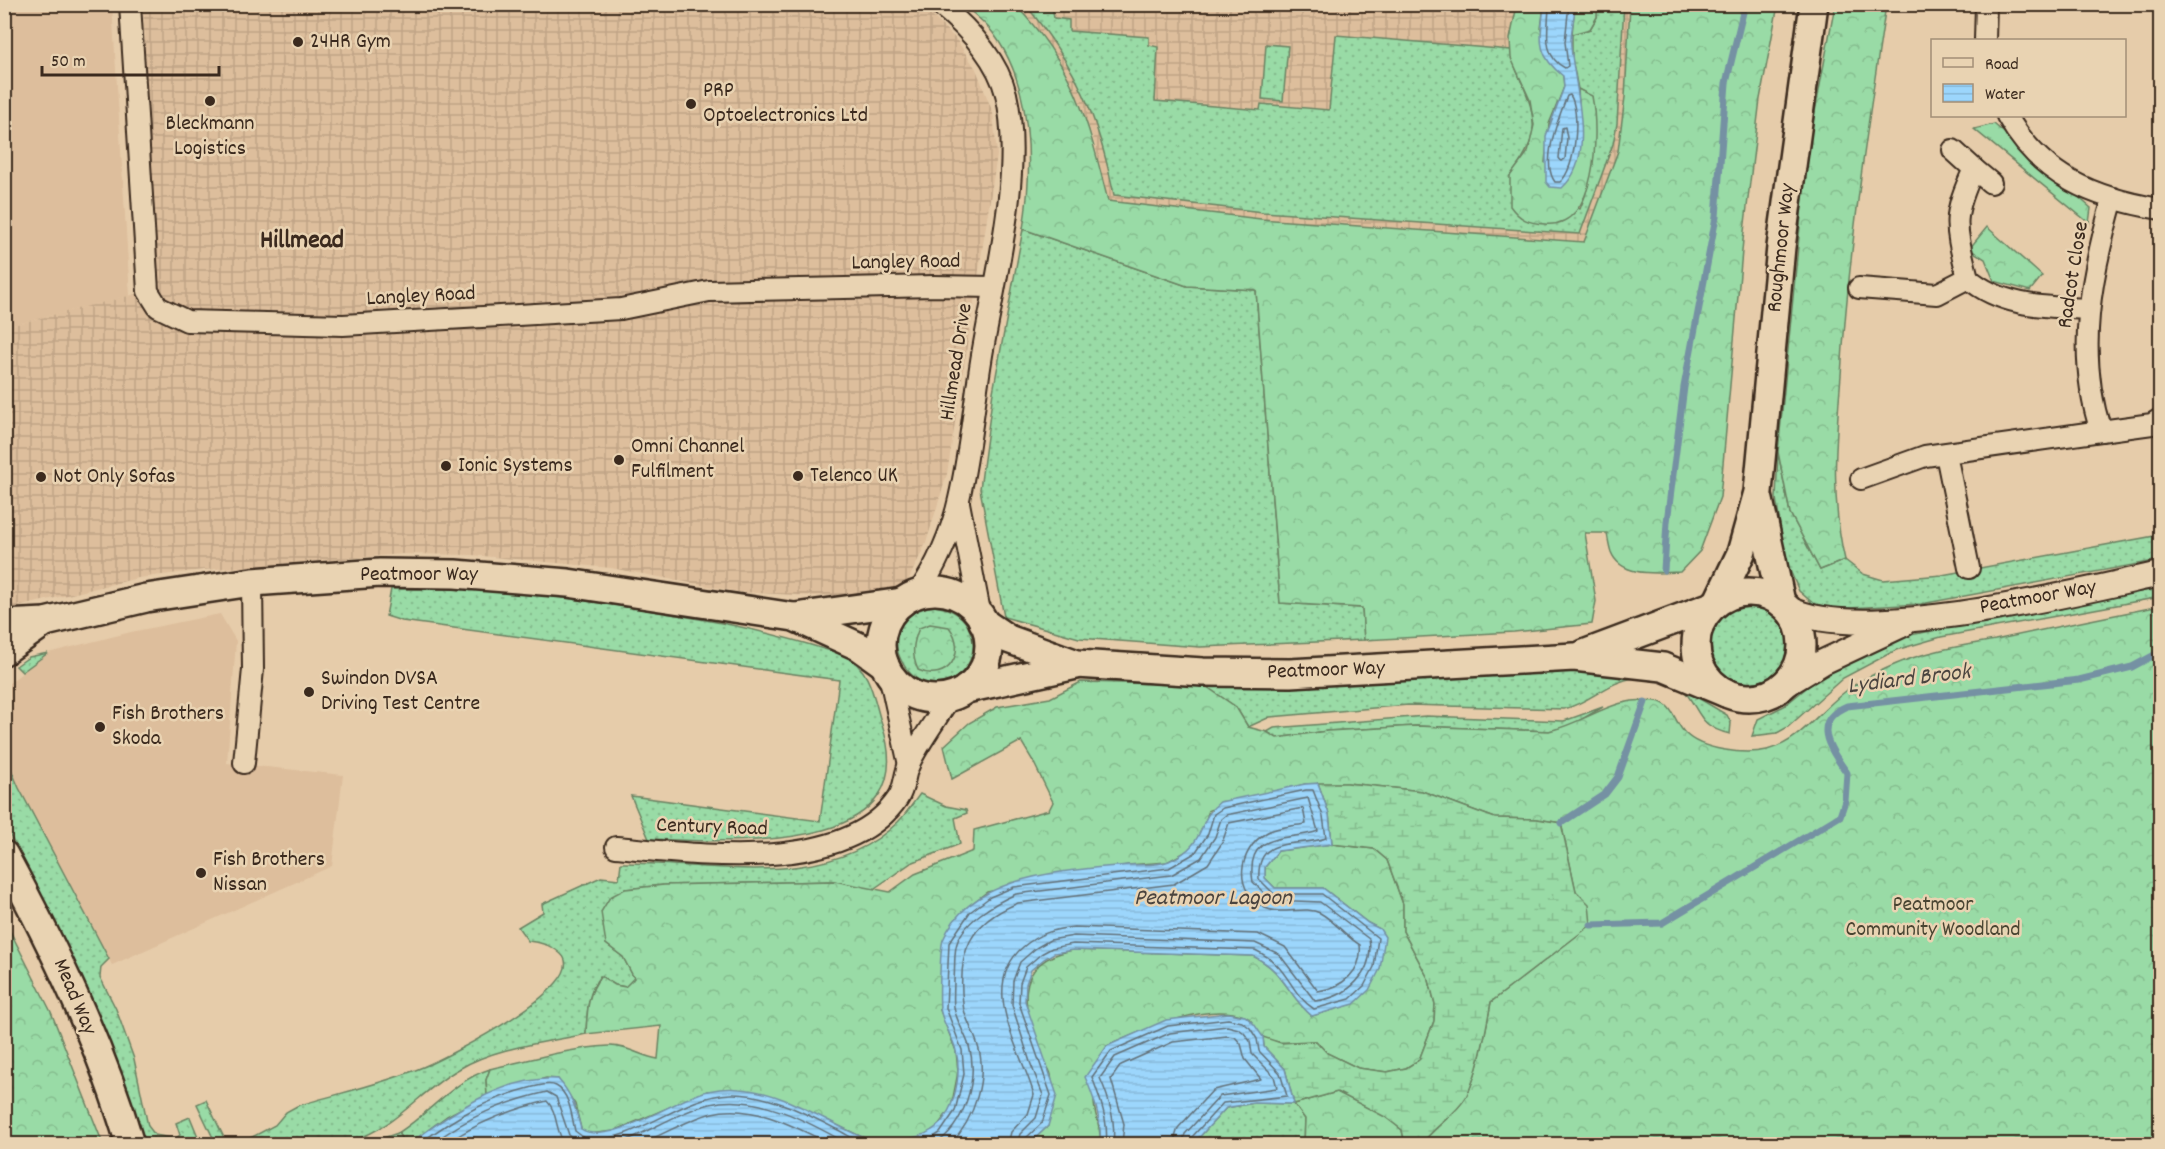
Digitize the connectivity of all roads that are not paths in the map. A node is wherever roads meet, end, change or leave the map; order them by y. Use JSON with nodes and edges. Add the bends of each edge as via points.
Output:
{"nodes":[{"id":1,"x":130,"y":4,"type":"edge"},
{"id":2,"x":939,"y":4,"type":"edge"},
{"id":3,"x":1814,"y":4,"type":"edge"},
{"id":4,"x":1986,"y":4,"type":"edge"},
{"id":5,"x":1985,"y":39,"type":"edge"},
{"id":6,"x":2008,"y":117,"type":"edge"},
{"id":7,"x":1953,"y":150,"type":"dead end"},
{"id":8,"x":1974,"y":169,"type":"junction"},
{"id":9,"x":1991,"y":183,"type":"dead end"},
{"id":10,"x":2113,"y":198,"type":"junction"},
{"id":11,"x":2160,"y":209,"type":"edge"},
{"id":12,"x":1968,"y":278,"type":"junction"},
{"id":13,"x":993,"y":287,"type":"junction"},
{"id":14,"x":1859,"y":288,"type":"dead end"},
{"id":15,"x":2088,"y":309,"type":"junction"},
{"id":16,"x":2160,"y":419,"type":"edge"},
{"id":17,"x":2101,"y":431,"type":"junction"},
{"id":18,"x":1946,"y":454,"type":"junction"},
{"id":19,"x":1861,"y":479,"type":"dead end"},
{"id":20,"x":1758,"y":492,"type":"junction"},
{"id":21,"x":959,"y":501,"type":"junction"},
{"id":22,"x":1969,"y":568,"type":"dead end"},
{"id":23,"x":2160,"y":574,"type":"edge"},
{"id":24,"x":252,"y":582,"type":"junction"},
{"id":25,"x":910,"y":598,"type":"junction"},
{"id":26,"x":1715,"y":603,"type":"junction"},
{"id":27,"x":1785,"y":605,"type":"junction"},
{"id":28,"x":794,"y":617,"type":"junction"},
{"id":29,"x":1914,"y":619,"type":"junction"},
{"id":30,"x":982,"y":620,"type":"junction"},
{"id":31,"x":45,"y":622,"type":"junction"},
{"id":32,"x":4,"y":624,"type":"edge"},
{"id":33,"x":4,"y":651,"type":"edge"},
{"id":34,"x":1574,"y":657,"type":"junction"},
{"id":35,"x":1077,"y":664,"type":"junction"},
{"id":36,"x":887,"y":669,"type":"junction"},
{"id":37,"x":1780,"y":688,"type":"junction"},
{"id":38,"x":958,"y":693,"type":"junction"},
{"id":39,"x":1726,"y":693,"type":"junction"},
{"id":40,"x":244,"y":763,"type":"dead end"},
{"id":41,"x":909,"y":765,"type":"junction"},
{"id":42,"x":616,"y":847,"type":"dead end"},
{"id":43,"x":4,"y":855,"type":"edge"},
{"id":44,"x":130,"y":1144,"type":"edge"}],
"edges":[{"from":1,"to":13,"type":"street","name":"Langley Road","via":[[148,291],[158,307],[180,319],[368,324],[621,309],[709,291]]},
{"from":2,"to":13,"type":"street","name":"Hillmead Drive","via":[[974,36],[997,74],[1008,106],[1010,168]]},
{"from":3,"to":20,"type":"main road","name":"Roughmoor Way","via":[[1781,247]]},
{"from":4,"to":5,"type":"street"},
{"from":6,"to":10,"type":"street","via":[[2021,140],[2063,177]]},
{"from":7,"to":8,"type":"street"},
{"from":8,"to":9,"type":"street"},
{"from":8,"to":12,"type":"street","via":[[1957,211]]},
{"from":10,"to":11,"type":"street"},
{"from":10,"to":15,"type":"street","name":"Radcot Close"},
{"from":12,"to":14,"type":"street","via":[[1937,294]]},
{"from":12,"to":15,"type":"street","via":[[2014,302]]},
{"from":13,"to":21,"type":"street","name":"Hillmead Drive"},
{"from":15,"to":17,"type":"street","name":"Radcot Close","via":[[2087,370]]},
{"from":16,"to":17,"type":"street","via":[[2152,424]]},
{"from":17,"to":18,"type":"street"},
{"from":18,"to":19,"type":"street","via":[[1913,459]]},
{"from":18,"to":22,"type":"street"},
{"from":20,"to":26,"type":"main road","name":"Roughmoor Way","via":[[1741,553]]},
{"from":20,"to":27,"type":"main road","name":"Roughmoor Way"},
{"from":21,"to":25,"type":"street","name":"Hillmead Drive","via":[[934,566]]},
{"from":21,"to":30,"type":"street","name":"Hillmead Drive"},
{"from":23,"to":29,"type":"street","name":"Peatmoor Way","via":[[2026,602]]},
{"from":24,"to":28,"type":"main road","name":"Peatmoor Way","via":[[380,573],[465,574],[568,583]]},
{"from":24,"to":31,"type":"main road","name":"Peatmoor Way","via":[[146,598]]},
{"from":24,"to":40,"type":"street","via":[[253,669]]},
{"from":25,"to":28,"type":"main road","name":"Peatmoor Way"},
{"from":25,"to":30,"type":"main road","via":[[933,591],[955,595],[974,608]]},
{"from":25,"to":36,"type":"main road","via":[[894,609],[884,627],[881,648]]},
{"from":26,"to":27,"type":"main road","via":[[1750,591],[1771,596]]},
{"from":26,"to":34,"type":"main road","name":"Peatmoor Way"},
{"from":26,"to":39,"type":"main road","via":[[1698,628],[1696,649],[1702,671]]},
{"from":27,"to":29,"type":"street","name":"Peatmoor Way","via":[[1804,617],[1833,621]]},
{"from":27,"to":37,"type":"main road","via":[[1800,629],[1802,651],[1795,672]]},
{"from":28,"to":36,"type":"main road","name":"Peatmoor Way","via":[[860,647]]},
{"from":29,"to":37,"type":"street","name":"Peatmoor Way","via":[[1823,662]]},
{"from":30,"to":35,"type":"main road","name":"Peatmoor Way","via":[[1008,639]]},
{"from":30,"to":38,"type":"main road","via":[[988,638],[986,662],[975,682]]},
{"from":31,"to":32,"type":"main road","name":"Peatmoor Way"},
{"from":31,"to":33,"type":"main road","name":"Peatmoor Way"},
{"from":34,"to":35,"type":"main road","name":"Peatmoor Way","via":[[1281,673]]},
{"from":34,"to":39,"type":"main road","name":"Peatmoor Way","via":[[1663,668]]},
{"from":35,"to":38,"type":"main road","name":"Peatmoor Way"},
{"from":36,"to":38,"type":"main road","via":[[910,693],[933,699]]},
{"from":36,"to":41,"type":"street"},
{"from":37,"to":39,"type":"main road","via":[[1760,697]]},
{"from":38,"to":41,"type":"street","name":"Century Road"},
{"from":41,"to":42,"type":"street","name":"Century Road","via":[[903,789],[889,808],[859,833],[837,842],[771,855],[710,855]]},
{"from":43,"to":44,"type":"main road","name":"Mead Way","via":[[50,940],[86,1021]]}]}
